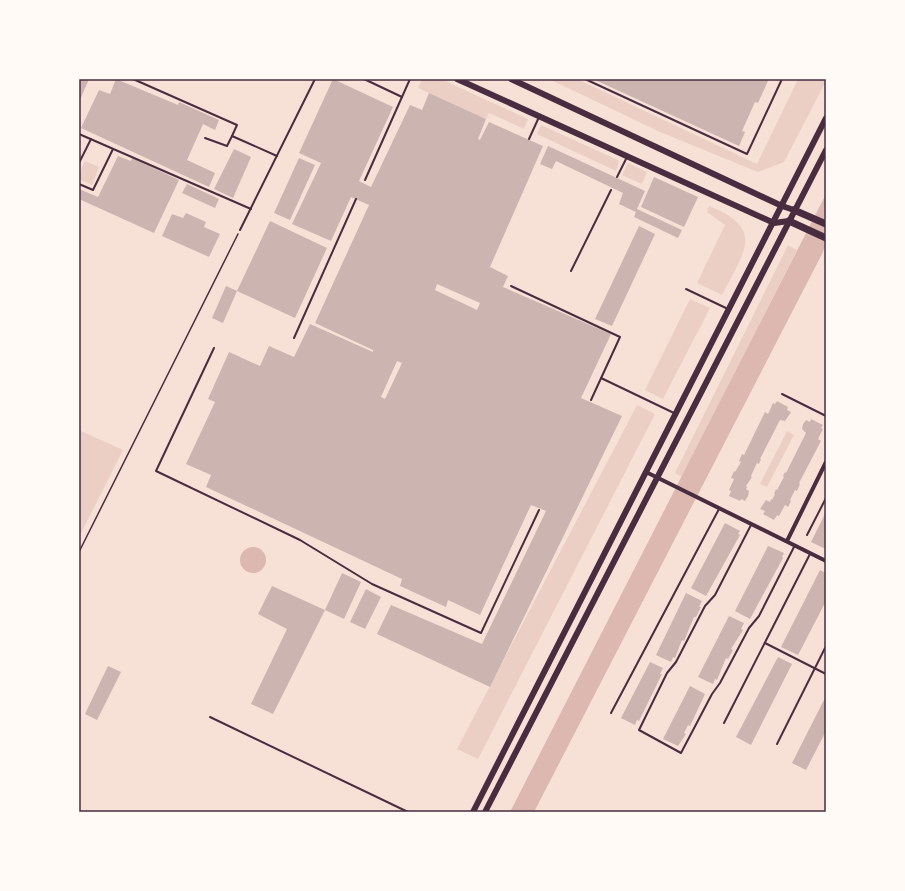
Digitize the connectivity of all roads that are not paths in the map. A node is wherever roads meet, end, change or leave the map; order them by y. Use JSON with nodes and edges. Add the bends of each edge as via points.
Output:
{"nodes":[{"id":1,"x":133,"y":79,"type":"edge"},
{"id":2,"x":315,"y":79,"type":"edge"},
{"id":3,"x":364,"y":79,"type":"edge"},
{"id":4,"x":410,"y":79,"type":"edge"},
{"id":5,"x":458,"y":79,"type":"edge"},
{"id":6,"x":511,"y":79,"type":"edge"},
{"id":7,"x":585,"y":79,"type":"edge"},
{"id":8,"x":782,"y":79,"type":"edge"},
{"id":9,"x":402,"y":97,"type":"junction"},
{"id":10,"x":539,"y":116,"type":"junction"},
{"id":11,"x":826,"y":118,"type":"edge"},
{"id":12,"x":79,"y":134,"type":"edge"},
{"id":13,"x":232,"y":136,"type":"junction"},
{"id":14,"x":205,"y":138,"type":"dead end"},
{"id":15,"x":90,"y":139,"type":"junction"},
{"id":16,"x":529,"y":139,"type":"dead end"},
{"id":17,"x":113,"y":149,"type":"junction"},
{"id":18,"x":826,"y":150,"type":"edge"},
{"id":19,"x":277,"y":156,"type":"junction"},
{"id":20,"x":628,"y":156,"type":"junction"},
{"id":21,"x":79,"y":163,"type":"edge"},
{"id":22,"x":617,"y":177,"type":"dead end"},
{"id":23,"x":365,"y":180,"type":"dead end"},
{"id":24,"x":79,"y":184,"type":"edge"},
{"id":25,"x":611,"y":190,"type":"dead end"},
{"id":26,"x":356,"y":199,"type":"dead end"},
{"id":27,"x":782,"y":206,"type":"junction"},
{"id":28,"x":251,"y":209,"type":"junction"},
{"id":29,"x":794,"y":210,"type":"junction"},
{"id":30,"x":789,"y":221,"type":"junction"},
{"id":31,"x":774,"y":223,"type":"junction"},
{"id":32,"x":826,"y":224,"type":"edge"},
{"id":33,"x":240,"y":230,"type":"road end"},
{"id":34,"x":826,"y":238,"type":"edge"},
{"id":35,"x":571,"y":271,"type":"dead end"},
{"id":36,"x":511,"y":286,"type":"dead end"},
{"id":37,"x":686,"y":289,"type":"dead end"},
{"id":38,"x":730,"y":310,"type":"junction"},
{"id":39,"x":294,"y":338,"type":"dead end"},
{"id":40,"x":214,"y":348,"type":"dead end"},
{"id":41,"x":601,"y":378,"type":"junction"},
{"id":42,"x":782,"y":394,"type":"dead end"},
{"id":43,"x":591,"y":400,"type":"dead end"},
{"id":44,"x":676,"y":414,"type":"junction"},
{"id":45,"x":826,"y":416,"type":"edge"},
{"id":46,"x":826,"y":462,"type":"edge"},
{"id":47,"x":646,"y":472,"type":"junction"},
{"id":48,"x":656,"y":478,"type":"junction"},
{"id":49,"x":826,"y":498,"type":"edge"},
{"id":50,"x":719,"y":508,"type":"junction"},
{"id":51,"x":539,"y":510,"type":"dead end"},
{"id":52,"x":752,"y":524,"type":"junction"},
{"id":53,"x":807,"y":535,"type":"dead end"},
{"id":54,"x":787,"y":541,"type":"junction"},
{"id":55,"x":795,"y":545,"type":"junction"},
{"id":56,"x":811,"y":553,"type":"junction"},
{"id":57,"x":826,"y":561,"type":"edge"},
{"id":58,"x":765,"y":643,"type":"junction"},
{"id":59,"x":826,"y":646,"type":"edge"},
{"id":60,"x":815,"y":668,"type":"junction"},
{"id":61,"x":826,"y":674,"type":"edge"},
{"id":62,"x":611,"y":713,"type":"dead end"},
{"id":63,"x":210,"y":717,"type":"dead end"},
{"id":64,"x":724,"y":723,"type":"dead end"},
{"id":65,"x":777,"y":744,"type":"dead end"},
{"id":66,"x":408,"y":812,"type":"edge"},
{"id":67,"x":473,"y":812,"type":"edge"},
{"id":68,"x":485,"y":812,"type":"edge"}],
"edges":[{"from":1,"to":13,"type":"lane","via":[[237,125]]},
{"from":2,"to":19,"type":"lane"},
{"from":3,"to":9,"type":"lane"},
{"from":4,"to":9,"type":"lane"},
{"from":5,"to":10,"type":"main road"},
{"from":6,"to":27,"type":"main road"},
{"from":7,"to":8,"type":"lane","via":[[747,154]]},
{"from":9,"to":23,"type":"lane"},
{"from":10,"to":16,"type":"lane"},
{"from":10,"to":20,"type":"main road"},
{"from":11,"to":27,"type":"main road"},
{"from":12,"to":15,"type":"lane"},
{"from":13,"to":14,"type":"lane","via":[[227,146]]},
{"from":13,"to":19,"type":"lane"},
{"from":15,"to":17,"type":"lane"},
{"from":15,"to":21,"type":"lane"},
{"from":17,"to":24,"type":"lane","via":[[93,190]]},
{"from":17,"to":28,"type":"lane"},
{"from":18,"to":29,"type":"main road"},
{"from":19,"to":28,"type":"lane"},
{"from":20,"to":22,"type":"lane"},
{"from":20,"to":31,"type":"main road"},
{"from":25,"to":35,"type":"lane"},
{"from":26,"to":39,"type":"lane"},
{"from":27,"to":29,"type":"main road"},
{"from":27,"to":31,"type":"main road"},
{"from":28,"to":33,"type":"lane"},
{"from":29,"to":30,"type":"main road"},
{"from":29,"to":32,"type":"main road"},
{"from":30,"to":31,"type":"main road"},
{"from":30,"to":34,"type":"main road"},
{"from":30,"to":48,"type":"main road"},
{"from":31,"to":38,"type":"main road"},
{"from":36,"to":41,"type":"lane","via":[[620,337]]},
{"from":37,"to":38,"type":"lane"},
{"from":38,"to":44,"type":"main road"},
{"from":40,"to":51,"type":"lane","via":[[156,471],[300,540],[372,584],[481,633]]},
{"from":41,"to":43,"type":"lane"},
{"from":41,"to":44,"type":"lane"},
{"from":42,"to":45,"type":"lane"},
{"from":44,"to":47,"type":"main road"},
{"from":46,"to":54,"type":"street"},
{"from":47,"to":48,"type":"street"},
{"from":47,"to":67,"type":"main road"},
{"from":48,"to":50,"type":"street"},
{"from":48,"to":68,"type":"main road"},
{"from":49,"to":53,"type":"lane"},
{"from":50,"to":52,"type":"street"},
{"from":50,"to":62,"type":"lane"},
{"from":52,"to":54,"type":"street"},
{"from":52,"to":55,"type":"lane","via":[[715,595],[705,606],[676,662],[667,672],[639,730],[681,753],[749,628],[760,616]]},
{"from":54,"to":55,"type":"street"},
{"from":55,"to":56,"type":"street"},
{"from":56,"to":57,"type":"street"},
{"from":56,"to":58,"type":"lane"},
{"from":58,"to":60,"type":"lane"},
{"from":58,"to":64,"type":"lane"},
{"from":59,"to":60,"type":"lane"},
{"from":60,"to":61,"type":"lane"},
{"from":60,"to":65,"type":"lane"},
{"from":63,"to":66,"type":"lane"}]}
